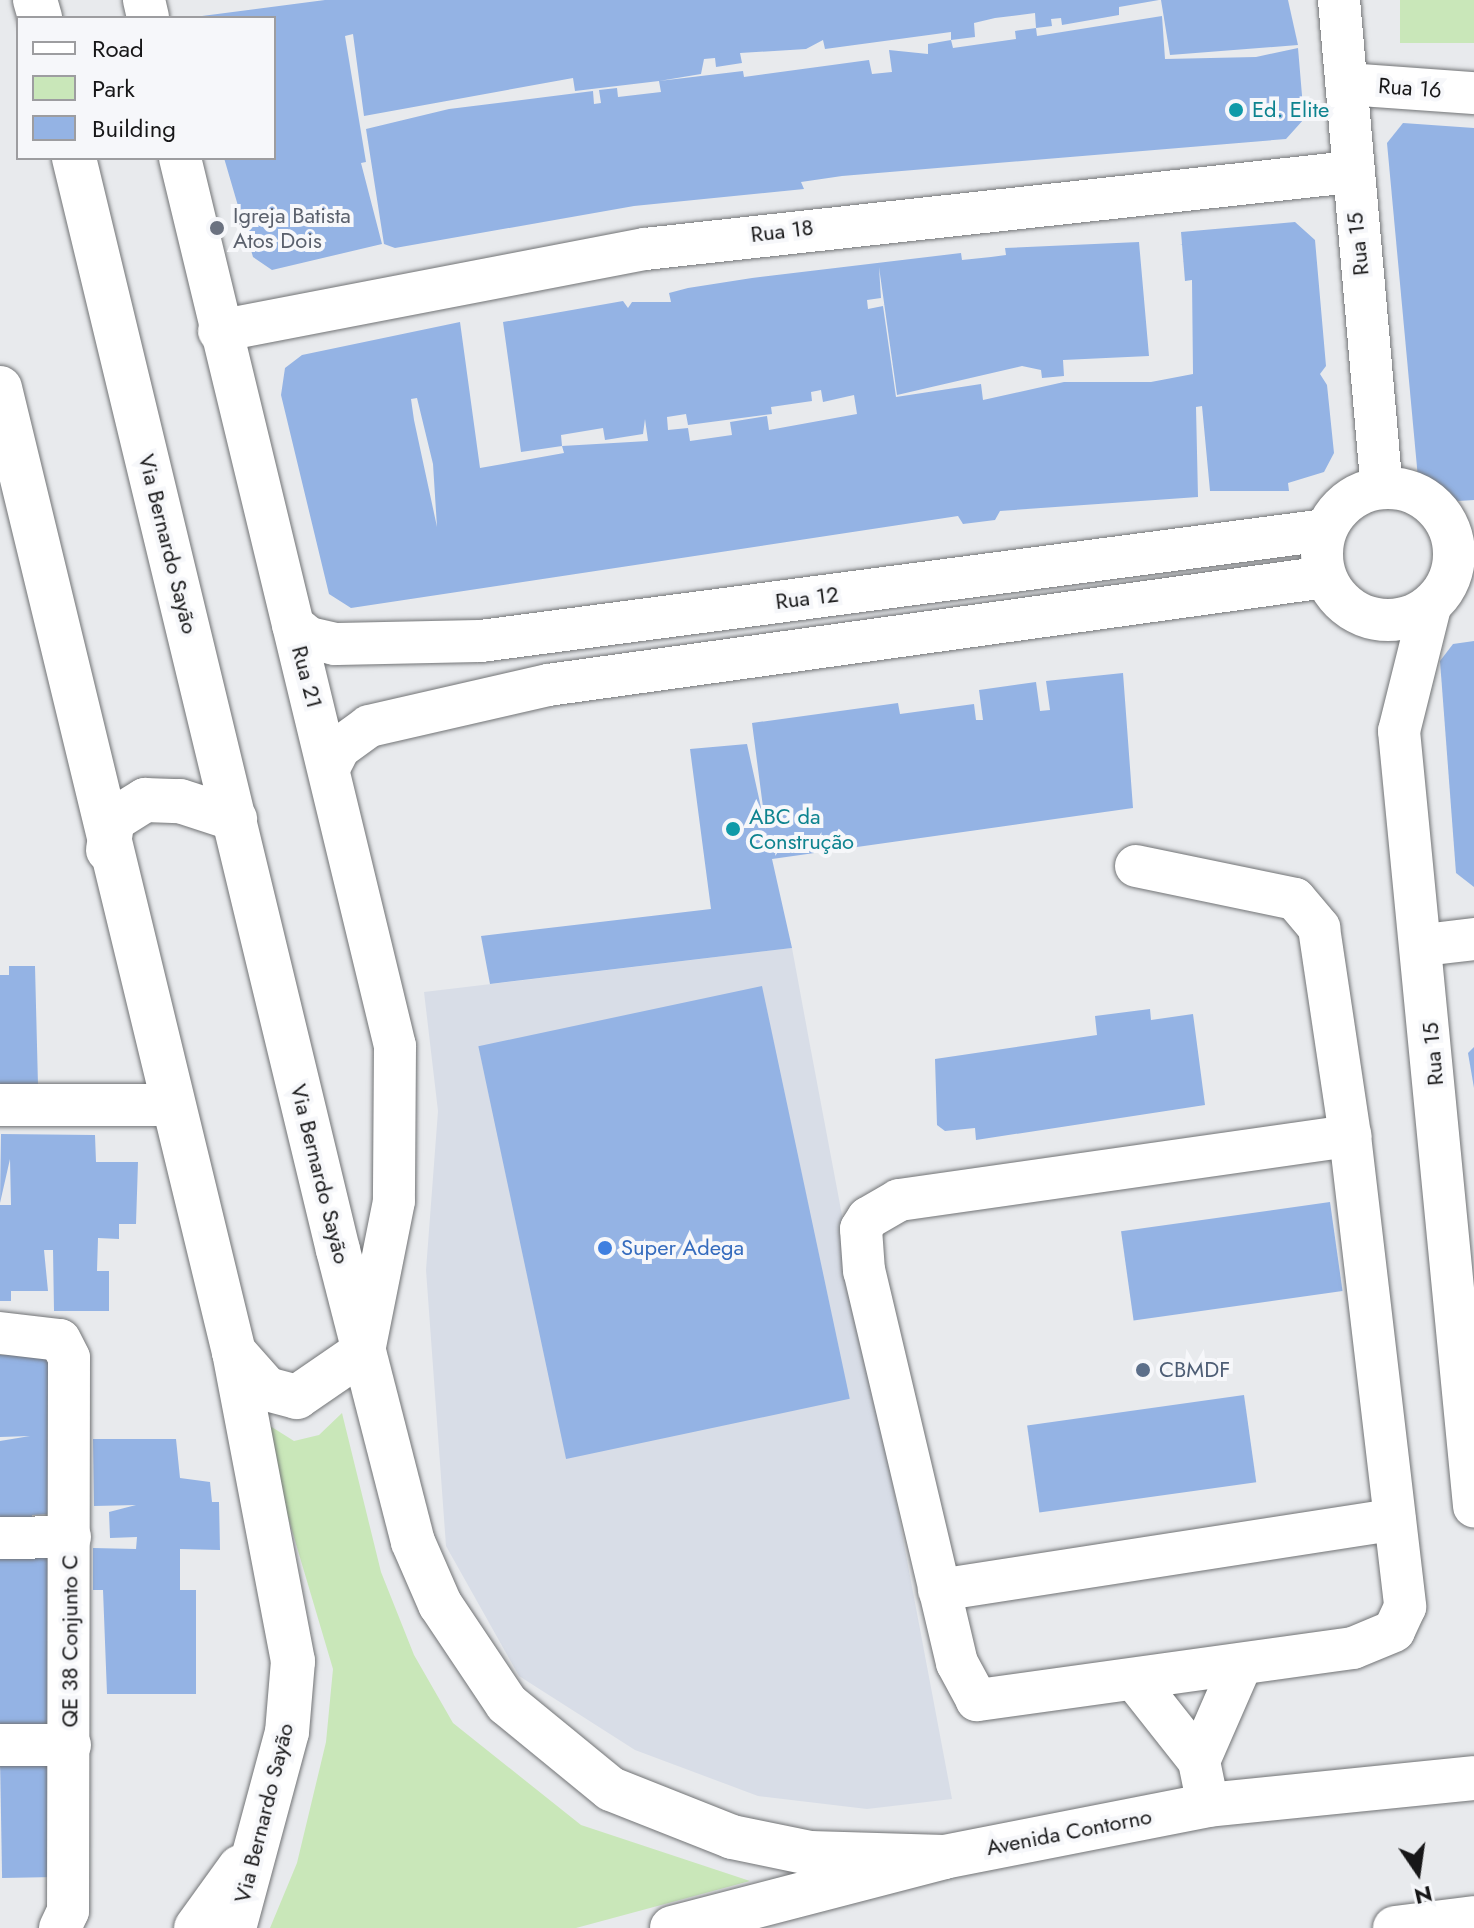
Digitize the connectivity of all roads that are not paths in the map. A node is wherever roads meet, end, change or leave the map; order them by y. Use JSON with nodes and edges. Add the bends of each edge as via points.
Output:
{"nodes":[{"id":1,"x":1339,"y":0,"type":"edge"},
{"id":2,"x":1347,"y":84,"type":"junction"},
{"id":3,"x":1474,"y":93,"type":"edge"},
{"id":4,"x":74,"y":160,"type":"edge"},
{"id":5,"x":180,"y":160,"type":"edge"},
{"id":6,"x":1350,"y":172,"type":"junction"},
{"id":7,"x":219,"y":331,"type":"junction"},
{"id":8,"x":0,"y":388,"type":"edge"},
{"id":9,"x":1382,"y":487,"type":"junction"},
{"id":10,"x":1325,"y":530,"type":"junction"},
{"id":11,"x":1463,"y":533,"type":"edge"},
{"id":12,"x":1325,"y":577,"type":"junction"},
{"id":13,"x":1451,"y":590,"type":"edge"},
{"id":14,"x":293,"y":625,"type":"junction"},
{"id":15,"x":330,"y":766,"type":"junction"},
{"id":16,"x":235,"y":819,"type":"junction"},
{"id":17,"x":108,"y":850,"type":"junction"},
{"id":18,"x":1136,"y":866,"type":"dead end"},
{"id":19,"x":1474,"y":939,"type":"edge"},
{"id":20,"x":1424,"y":945,"type":"junction"},
{"id":21,"x":0,"y":1105,"type":"edge"},
{"id":22,"x":174,"y":1105,"type":"junction"},
{"id":23,"x":1350,"y":1136,"type":"junction"},
{"id":24,"x":394,"y":1201,"type":"junction"},
{"id":25,"x":338,"y":1250,"type":"junction"},
{"id":26,"x":1464,"y":1320,"type":"edge"},
{"id":27,"x":0,"y":1333,"type":"edge"},
{"id":28,"x":364,"y":1351,"type":"junction"},
{"id":29,"x":234,"y":1352,"type":"junction"},
{"id":30,"x":1474,"y":1506,"type":"edge"},
{"id":31,"x":1395,"y":1519,"type":"junction"},
{"id":32,"x":70,"y":1537,"type":"junction"},
{"id":33,"x":0,"y":1538,"type":"edge"},
{"id":34,"x":939,"y":1590,"type":"junction"},
{"id":35,"x":1241,"y":1665,"type":"junction"},
{"id":36,"x":1135,"y":1680,"type":"junction"},
{"id":37,"x":0,"y":1745,"type":"edge"},
{"id":38,"x":70,"y":1745,"type":"junction"},
{"id":39,"x":1199,"y":1761,"type":"junction"},
{"id":40,"x":1474,"y":1778,"type":"edge"},
{"id":41,"x":1208,"y":1805,"type":"junction"},
{"id":42,"x":258,"y":1842,"type":"junction"},
{"id":43,"x":944,"y":1857,"type":"junction"},
{"id":44,"x":743,"y":1916,"type":"edge"},
{"id":45,"x":1474,"y":1918,"type":"edge"},
{"id":46,"x":60,"y":1928,"type":"edge"},
{"id":47,"x":196,"y":1928,"type":"edge"},
{"id":48,"x":234,"y":1928,"type":"edge"},
{"id":49,"x":672,"y":1928,"type":"edge"},
{"id":50,"x":1395,"y":1928,"type":"edge"}],
"edges":[{"from":1,"to":2,"type":"street","name":"Rua 15"},
{"from":2,"to":3,"type":"street","name":"Rua 16"},
{"from":2,"to":6,"type":"street","name":"Rua 15"},
{"from":4,"to":16,"type":"main road","name":"Via Bernardo Sayão"},
{"from":5,"to":7,"type":"street","name":"Rua 21"},
{"from":6,"to":7,"type":"street","name":"Rua 18","via":[[645,249],[406,289]]},
{"from":6,"to":9,"type":"street","name":"Rua 15"},
{"from":7,"to":14,"type":"street","name":"Rua 21"},
{"from":8,"to":17,"type":"main road","name":"Via Bernardo Sayão"},
{"from":9,"to":10,"type":"street","via":[[1358,494]]},
{"from":9,"to":11,"type":"street","via":[[1412,491]]},
{"from":10,"to":12,"type":"street"},
{"from":10,"to":14,"type":"street","name":"Rua 12","via":[[481,641],[335,644],[309,638]]},
{"from":11,"to":13,"type":"street"},
{"from":12,"to":13,"type":"street","via":[[1338,598],[1370,617],[1407,618]]},
{"from":12,"to":15,"type":"street","via":[[548,685],[369,726],[339,748]]},
{"from":13,"to":20,"type":"street","name":"Rua 15","via":[[1399,731]]},
{"from":14,"to":15,"type":"street","name":"Rua 21"},
{"from":15,"to":24,"type":"street","name":"Rua 21","via":[[395,1046]]},
{"from":16,"to":17,"type":"main road","via":[[180,801],[145,800],[113,820]]},
{"from":16,"to":25,"type":"main road","name":"Via Bernardo Sayão"},
{"from":17,"to":22,"type":"main road","name":"Via Bernardo Sayão"},
{"from":18,"to":23,"type":"street","via":[[1295,899],[1319,928]]},
{"from":19,"to":20,"type":"street"},
{"from":20,"to":26,"type":"street","name":"Rua 15"},
{"from":21,"to":22,"type":"street"},
{"from":22,"to":29,"type":"main road","name":"Via Bernardo Sayão"},
{"from":23,"to":31,"type":"street"},
{"from":23,"to":34,"type":"street","via":[[899,1200],[868,1218],[860,1244],[864,1271]]},
{"from":24,"to":25,"type":"street"},
{"from":24,"to":28,"type":"street","name":"Rua 21"},
{"from":25,"to":28,"type":"main road","name":"Via Bernardo Sayão"},
{"from":26,"to":30,"type":"street","name":"Rua 15"},
{"from":27,"to":32,"type":"street","name":"QE 38 Conjunto C","via":[[60,1340],[69,1358]]},
{"from":28,"to":29,"type":"main road","via":[[297,1397],[267,1389]]},
{"from":28,"to":43,"type":"main road","name":"Via Bernardo Sayão","via":[[413,1542],[440,1604],[468,1653],[541,1737],[611,1789],[732,1837],[810,1853]]},
{"from":29,"to":42,"type":"main road","name":"Via Bernardo Sayão","via":[[294,1677]]},
{"from":31,"to":34,"type":"street"},
{"from":31,"to":35,"type":"street","via":[[1405,1607],[1394,1631],[1353,1648]]},
{"from":32,"to":33,"type":"street","name":"QE 38 Conjunto C"},
{"from":32,"to":38,"type":"street","name":"QE 38 Conjunto C"},
{"from":34,"to":36,"type":"street","via":[[962,1680],[977,1700]]},
{"from":35,"to":36,"type":"street"},
{"from":35,"to":39,"type":"street"},
{"from":36,"to":39,"type":"street"},
{"from":37,"to":38,"type":"street","name":"QE 38 Conjunto C"},
{"from":38,"to":46,"type":"street","name":"QE 38 Conjunto C","via":[[68,1911]]},
{"from":39,"to":41,"type":"street"},
{"from":40,"to":41,"type":"main road","name":"Avenida Contorno"},
{"from":41,"to":43,"type":"main road","name":"Avenida Contorno"},
{"from":42,"to":47,"type":"main road"},
{"from":42,"to":48,"type":"main road","name":"Via Bernardo Sayão"},
{"from":43,"to":44,"type":"main road","name":"Avenida Contorno"},
{"from":44,"to":49,"type":"main road","name":"Avenida Contorno"},
{"from":45,"to":50,"type":"main road"}]}
